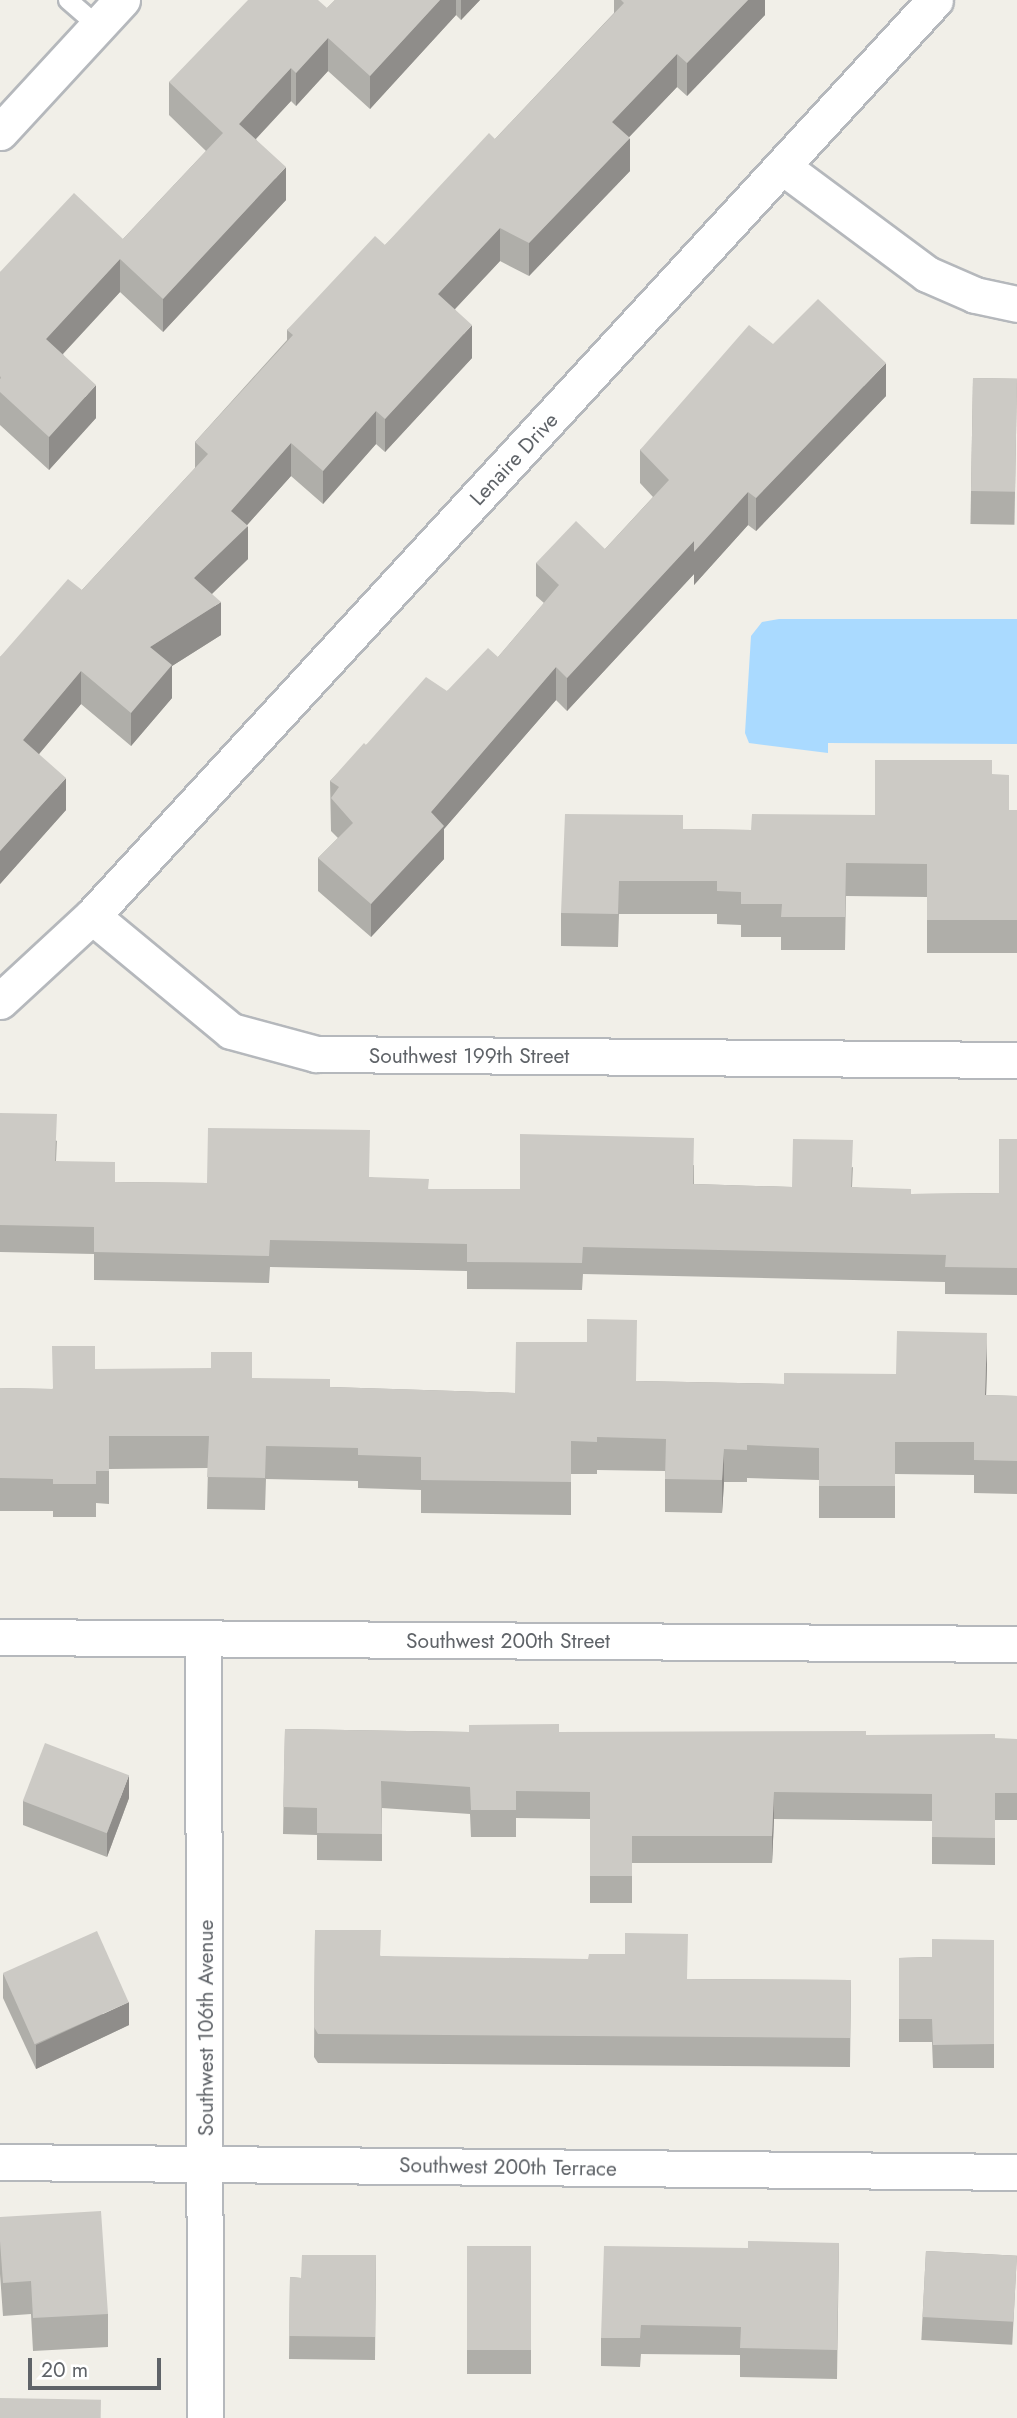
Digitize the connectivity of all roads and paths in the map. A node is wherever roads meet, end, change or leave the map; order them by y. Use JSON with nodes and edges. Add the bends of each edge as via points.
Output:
{"nodes":[{"id":1,"x":68,"y":0,"type":"edge"},
{"id":2,"x":122,"y":0,"type":"edge"},
{"id":3,"x":935,"y":0,"type":"edge"},
{"id":4,"x":98,"y":26,"type":"junction"},
{"id":5,"x":0,"y":132,"type":"edge"},
{"id":6,"x":783,"y":167,"type":"junction"},
{"id":7,"x":1017,"y":304,"type":"edge"},
{"id":8,"x":92,"y":916,"type":"junction"},
{"id":9,"x":0,"y":1001,"type":"edge"},
{"id":10,"x":1017,"y":1060,"type":"edge"},
{"id":11,"x":0,"y":1637,"type":"edge"},
{"id":12,"x":203,"y":1639,"type":"junction"},
{"id":13,"x":1017,"y":1644,"type":"edge"},
{"id":14,"x":0,"y":2162,"type":"edge"},
{"id":15,"x":207,"y":2164,"type":"junction"},
{"id":16,"x":1017,"y":2172,"type":"edge"},
{"id":17,"x":205,"y":2418,"type":"edge"}],
"edges":[{"from":1,"to":4,"type":"lane"},
{"from":2,"to":4,"type":"street"},
{"from":3,"to":6,"type":"street","name":"Lenaire Drive"},
{"from":4,"to":5,"type":"street"},
{"from":6,"to":7,"type":"street","via":[[927,274],[975,295]]},
{"from":6,"to":8,"type":"street","name":"Lenaire Drive"},
{"from":8,"to":9,"type":"street"},
{"from":8,"to":10,"type":"street","name":"Southwest 199th Street","via":[[231,1031],[305,1052]]},
{"from":11,"to":12,"type":"street","name":"Southwest 200th Street"},
{"from":12,"to":13,"type":"street","name":"Southwest 200th Street"},
{"from":12,"to":15,"type":"street","name":"Southwest 106th Avenue"},
{"from":14,"to":15,"type":"street","name":"Southwest 200th Terrace"},
{"from":15,"to":16,"type":"street","name":"Southwest 200th Terrace"},
{"from":15,"to":17,"type":"street","name":"Southwest 106th Avenue"}]}
